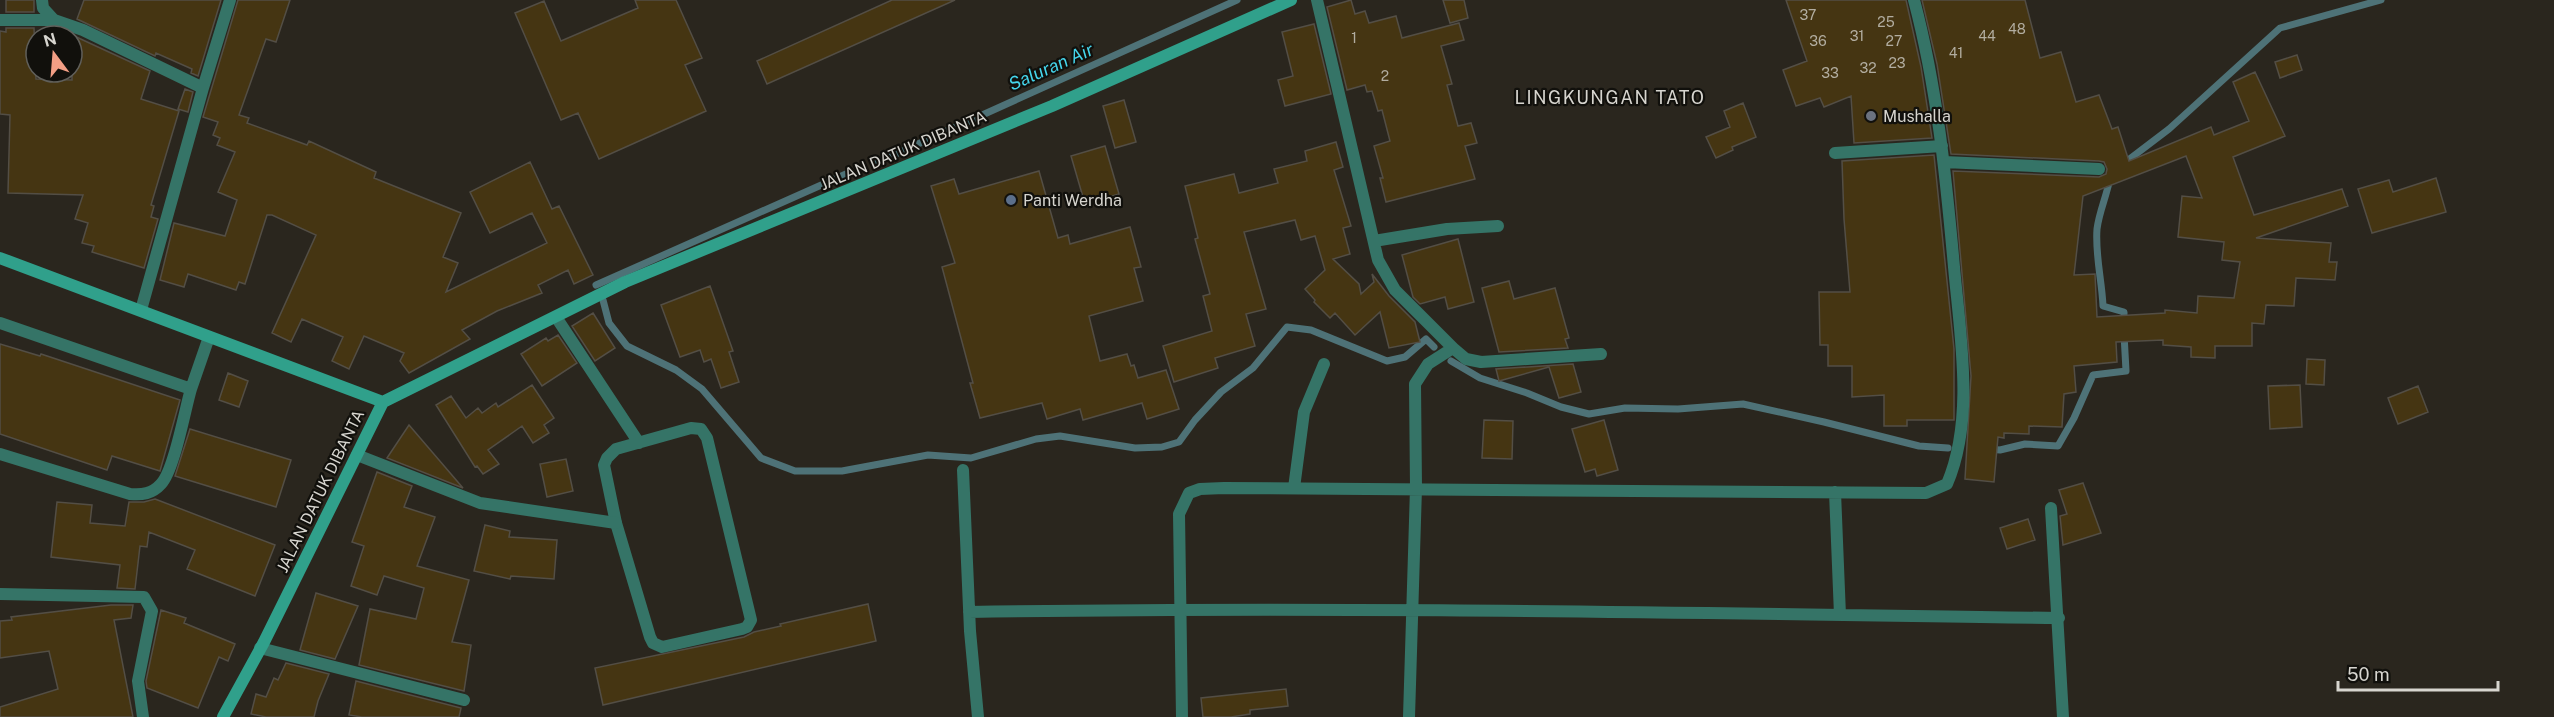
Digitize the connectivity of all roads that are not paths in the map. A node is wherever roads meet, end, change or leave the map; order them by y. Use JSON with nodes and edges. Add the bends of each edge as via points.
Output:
{"nodes":[{"id":1,"x":42,"y":0,"type":"edge"},
{"id":2,"x":230,"y":0,"type":"edge"},
{"id":3,"x":1291,"y":0,"type":"edge"},
{"id":4,"x":1317,"y":0,"type":"edge"},
{"id":5,"x":1914,"y":0,"type":"edge"},
{"id":6,"x":0,"y":20,"type":"edge"},
{"id":7,"x":54,"y":20,"type":"junction"},
{"id":8,"x":203,"y":88,"type":"junction"},
{"id":9,"x":1942,"y":146,"type":"junction"},
{"id":10,"x":1835,"y":153,"type":"dead end"},
{"id":11,"x":1944,"y":162,"type":"junction"},
{"id":12,"x":2099,"y":169,"type":"dead end"},
{"id":13,"x":1498,"y":226,"type":"dead end"},
{"id":14,"x":1374,"y":241,"type":"junction"},
{"id":15,"x":0,"y":258,"type":"edge"},
{"id":16,"x":141,"y":310,"type":"junction"},
{"id":17,"x":556,"y":318,"type":"junction"},
{"id":18,"x":0,"y":323,"type":"edge"},
{"id":19,"x":209,"y":338,"type":"junction"},
{"id":20,"x":1453,"y":348,"type":"junction"},
{"id":21,"x":1601,"y":354,"type":"dead end"},
{"id":22,"x":1324,"y":364,"type":"dead end"},
{"id":23,"x":191,"y":389,"type":"junction"},
{"id":24,"x":383,"y":402,"type":"junction"},
{"id":25,"x":639,"y":443,"type":"junction"},
{"id":26,"x":0,"y":454,"type":"edge"},
{"id":27,"x":357,"y":455,"type":"junction"},
{"id":28,"x":963,"y":470,"type":"dead end"},
{"id":29,"x":1294,"y":488,"type":"junction"},
{"id":30,"x":1416,"y":488,"type":"junction"},
{"id":31,"x":1835,"y":492,"type":"junction"},
{"id":32,"x":2051,"y":508,"type":"dead end"},
{"id":33,"x":616,"y":523,"type":"junction"},
{"id":34,"x":0,"y":594,"type":"edge"},
{"id":35,"x":1180,"y":608,"type":"junction"},
{"id":36,"x":1413,"y":609,"type":"junction"},
{"id":37,"x":969,"y":612,"type":"junction"},
{"id":38,"x":1840,"y":615,"type":"junction"},
{"id":39,"x":2059,"y":618,"type":"junction"},
{"id":40,"x":260,"y":648,"type":"junction"},
{"id":41,"x":464,"y":700,"type":"dead end"},
{"id":42,"x":143,"y":717,"type":"edge"},
{"id":43,"x":223,"y":717,"type":"edge"},
{"id":44,"x":978,"y":717,"type":"edge"},
{"id":45,"x":1182,"y":717,"type":"edge"},
{"id":46,"x":1409,"y":717,"type":"edge"},
{"id":47,"x":2063,"y":717,"type":"edge"}],
"edges":[{"from":1,"to":7,"type":"street","via":[[43,8]]},
{"from":2,"to":8,"type":"street"},
{"from":3,"to":17,"type":"main road","name":"JALAN DATUK DIBANTA","via":[[1052,106],[625,282]]},
{"from":4,"to":14,"type":"street"},
{"from":5,"to":9,"type":"street"},
{"from":6,"to":7,"type":"street"},
{"from":7,"to":8,"type":"street"},
{"from":8,"to":16,"type":"street"},
{"from":9,"to":10,"type":"street"},
{"from":9,"to":11,"type":"street"},
{"from":11,"to":12,"type":"street"},
{"from":11,"to":31,"type":"street","via":[[1963,370],[1959,442],[1953,470],[1947,484],[1926,493]]},
{"from":13,"to":14,"type":"street","via":[[1447,229]]},
{"from":14,"to":20,"type":"street","via":[[1378,260],[1395,290]]},
{"from":15,"to":16,"type":"main road"},
{"from":16,"to":19,"type":"main road"},
{"from":17,"to":24,"type":"main road","name":"JALAN DATUK DIBANTA"},
{"from":17,"to":25,"type":"street"},
{"from":18,"to":23,"type":"street"},
{"from":19,"to":23,"type":"street"},
{"from":19,"to":24,"type":"main road"},
{"from":20,"to":21,"type":"street","via":[[1466,359],[1481,362]]},
{"from":20,"to":30,"type":"street","via":[[1428,364],[1415,384]]},
{"from":22,"to":29,"type":"street","via":[[1304,412]]},
{"from":23,"to":26,"type":"street","via":[[167,475],[153,491],[142,495]]},
{"from":24,"to":27,"type":"main road","name":"JALAN DATUK DIBANTA"},
{"from":25,"to":33,"type":"street","via":[[616,449],[604,465]]},
{"from":25,"to":33,"type":"street","via":[[696,428],[705,433],[750,623],[742,629],[662,647],[656,645],[650,637]]},
{"from":27,"to":33,"type":"street","via":[[480,503]]},
{"from":27,"to":40,"type":"main road","name":"JALAN DATUK DIBANTA"},
{"from":28,"to":37,"type":"street"},
{"from":29,"to":30,"type":"street"},
{"from":29,"to":35,"type":"street","via":[[1200,489],[1189,493],[1179,514]]},
{"from":30,"to":31,"type":"street"},
{"from":30,"to":36,"type":"street"},
{"from":31,"to":38,"type":"street"},
{"from":32,"to":39,"type":"street"},
{"from":34,"to":42,"type":"street","via":[[144,597],[152,611],[138,681]]},
{"from":35,"to":36,"type":"street"},
{"from":35,"to":37,"type":"street"},
{"from":35,"to":45,"type":"street"},
{"from":36,"to":38,"type":"street"},
{"from":36,"to":46,"type":"street"},
{"from":37,"to":44,"type":"street"},
{"from":38,"to":39,"type":"street"},
{"from":39,"to":47,"type":"street"},
{"from":40,"to":41,"type":"street"},
{"from":40,"to":43,"type":"main road","name":"JALAN DATUK DIBANTA"}]}
